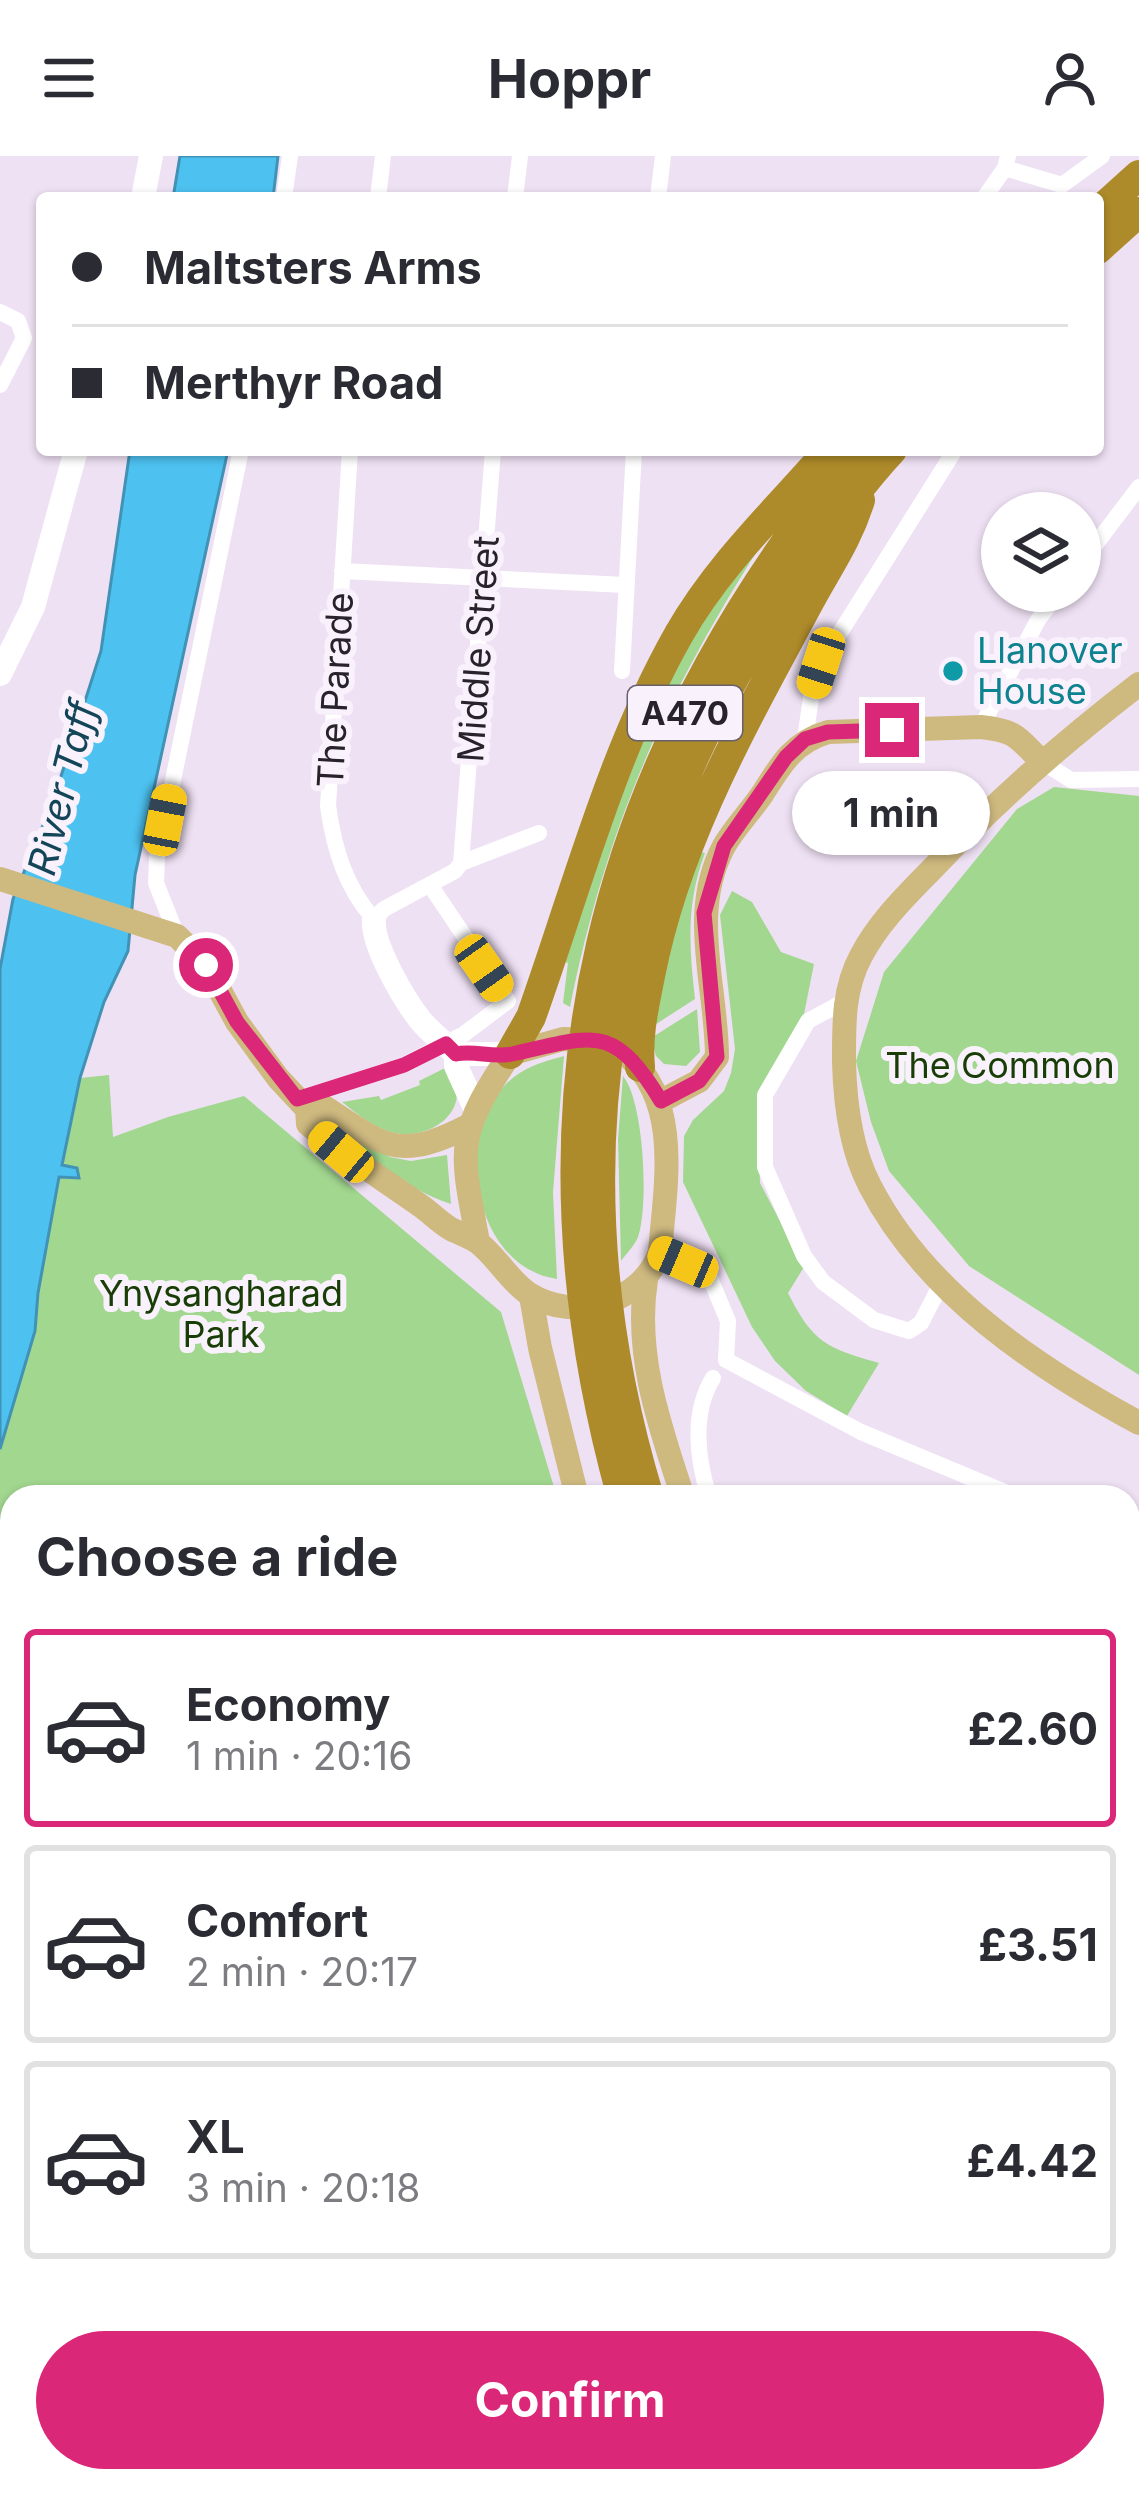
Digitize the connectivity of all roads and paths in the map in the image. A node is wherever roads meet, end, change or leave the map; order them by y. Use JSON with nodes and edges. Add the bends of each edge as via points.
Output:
{"nodes":[{"id":1,"x":151,"y":156,"type":"edge"},
{"id":2,"x":290,"y":156,"type":"edge"},
{"id":3,"x":383,"y":156,"type":"edge"},
{"id":4,"x":520,"y":156,"type":"edge"},
{"id":5,"x":663,"y":156,"type":"edge"},
{"id":6,"x":1102,"y":156,"type":"edge"},
{"id":7,"x":1007,"y":162,"type":"edge"},
{"id":8,"x":1139,"y":176,"type":"edge"},
{"id":9,"x":144,"y":192,"type":"edge"},
{"id":10,"x":285,"y":192,"type":"edge"},
{"id":11,"x":379,"y":192,"type":"edge"},
{"id":12,"x":516,"y":192,"type":"edge"},
{"id":13,"x":659,"y":192,"type":"edge"},
{"id":14,"x":988,"y":192,"type":"edge"},
{"id":15,"x":1104,"y":207,"type":"edge"},
{"id":16,"x":1139,"y":212,"type":"edge"},
{"id":17,"x":1104,"y":244,"type":"edge"},
{"id":18,"x":0,"y":312,"type":"edge"},
{"id":19,"x":0,"y":385,"type":"edge"},
{"id":20,"x":74,"y":456,"type":"edge"},
{"id":21,"x":240,"y":456,"type":"edge"},
{"id":22,"x":350,"y":456,"type":"edge"},
{"id":23,"x":493,"y":456,"type":"edge"},
{"id":24,"x":634,"y":456,"type":"edge"},
{"id":25,"x":824,"y":456,"type":"edge"},
{"id":26,"x":951,"y":456,"type":"edge"},
{"id":27,"x":861,"y":464,"type":"edge"},
{"id":28,"x":1139,"y":488,"type":"edge"},
{"id":29,"x":1101,"y":538,"type":"edge"},
{"id":30,"x":342,"y":572,"type":"junction"},
{"id":31,"x":483,"y":578,"type":"junction"},
{"id":32,"x":625,"y":585,"type":"junction"},
{"id":33,"x":1045,"y":612,"type":"edge"},
{"id":34,"x":622,"y":671,"type":"dead end"},
{"id":35,"x":0,"y":674,"type":"edge"},
{"id":36,"x":1139,"y":683,"type":"edge"},
{"id":37,"x":981,"y":727,"type":"junction"},
{"id":38,"x":805,"y":739,"type":"junction"},
{"id":39,"x":1040,"y":761,"type":"junction"},
{"id":40,"x":1139,"y":779,"type":"edge"},
{"id":41,"x":539,"y":833,"type":"dead end"},
{"id":42,"x":461,"y":856,"type":"junction"},
{"id":43,"x":8,"y":882,"type":"edge"},
{"id":44,"x":430,"y":885,"type":"junction"},
{"id":45,"x":374,"y":919,"type":"junction"},
{"id":46,"x":171,"y":933,"type":"junction"},
{"id":47,"x":845,"y":1001,"type":"junction"},
{"id":48,"x":451,"y":1049,"type":"junction"},
{"id":49,"x":511,"y":1054,"type":"junction"},
{"id":50,"x":640,"y":1066,"type":"junction"},
{"id":51,"x":661,"y":1101,"type":"junction"},
{"id":52,"x":302,"y":1104,"type":"junction"},
{"id":53,"x":473,"y":1117,"type":"junction"},
{"id":54,"x":478,"y":1242,"type":"junction"},
{"id":55,"x":660,"y":1252,"type":"junction"},
{"id":56,"x":646,"y":1280,"type":"junction"},
{"id":57,"x":942,"y":1282,"type":"junction"},
{"id":58,"x":531,"y":1296,"type":"junction"},
{"id":59,"x":597,"y":1328,"type":"junction"},
{"id":60,"x":713,"y":1378,"type":"dead end"},
{"id":61,"x":1139,"y":1423,"type":"edge"},
{"id":62,"x":574,"y":1485,"type":"edge"},
{"id":63,"x":619,"y":1485,"type":"edge"},
{"id":64,"x":646,"y":1485,"type":"edge"},
{"id":65,"x":679,"y":1485,"type":"edge"},
{"id":66,"x":706,"y":1485,"type":"edge"},
{"id":67,"x":988,"y":1485,"type":"edge"}],
"edges":[{"from":1,"to":9,"type":"main road"},
{"from":2,"to":10,"type":"street"},
{"from":3,"to":11,"type":"street"},
{"from":4,"to":12,"type":"street"},
{"from":5,"to":13,"type":"street"},
{"from":6,"to":7,"type":"street","via":[[1062,184]]},
{"from":7,"to":14,"type":"street"},
{"from":8,"to":15,"type":"highway"},
{"from":16,"to":17,"type":"highway"},
{"from":18,"to":19,"type":"street","via":[[18,321],[24,338]]},
{"from":20,"to":35,"type":"main road","via":[[33,607]]},
{"from":21,"to":46,"type":"street","via":[[158,858],[156,883]]},
{"from":22,"to":30,"type":"street","name":"The Parade"},
{"from":23,"to":31,"type":"street","name":"Middle Street"},
{"from":24,"to":32,"type":"street"},
{"from":25,"to":49,"type":"highway","via":[[743,544],[680,631],[615,772],[532,1017]]},
{"from":26,"to":38,"type":"street","via":[[821,663]]},
{"from":27,"to":50,"type":"highway","via":[[848,540],[706,798],[672,883],[641,1021]]},
{"from":27,"to":59,"type":"highway","number":"A470","via":[[698,744],[600,1012]]},
{"from":28,"to":29,"type":"street"},
{"from":30,"to":31,"type":"street"},
{"from":30,"to":45,"type":"street","name":"The Parade","via":[[328,806],[346,878]]},
{"from":31,"to":32,"type":"street"},
{"from":31,"to":42,"type":"street","name":"Middle Street"},
{"from":32,"to":34,"type":"street"},
{"from":33,"to":37,"type":"street"},
{"from":36,"to":39,"type":"main road"},
{"from":37,"to":38,"type":"main road"},
{"from":37,"to":39,"type":"main road","via":[[1020,736]]},
{"from":38,"to":51,"type":"main road","via":[[724,846],[710,885],[705,938],[717,1057],[699,1081]]},
{"from":39,"to":40,"type":"street","via":[[1071,780]]},
{"from":39,"to":47,"type":"main road","via":[[885,918]]},
{"from":41,"to":42,"type":"street"},
{"from":42,"to":44,"type":"street","via":[[455,871]]},
{"from":43,"to":46,"type":"main road"},
{"from":44,"to":45,"type":"street"},
{"from":44,"to":48,"type":"street","via":[[508,1001]]},
{"from":45,"to":48,"type":"main road","via":[[385,960],[421,1022]]},
{"from":46,"to":52,"type":"main road","via":[[206,965],[237,1022]]},
{"from":47,"to":57,"type":"main road","via":[[844,1076],[858,1156],[883,1208]]},
{"from":47,"to":57,"type":"street","via":[[808,1021],[765,1095],[765,1167],[804,1256],[874,1320],[909,1331]]},
{"from":48,"to":49,"type":"main road"},
{"from":48,"to":52,"type":"street"},
{"from":48,"to":53,"type":"main road"},
{"from":49,"to":50,"type":"main road","via":[[586,1038],[607,1042]]},
{"from":49,"to":53,"type":"main road"},
{"from":50,"to":51,"type":"main road"},
{"from":51,"to":55,"type":"main road"},
{"from":52,"to":53,"type":"main road","via":[[323,1106],[406,1148],[425,1146]]},
{"from":52,"to":54,"type":"main road","via":[[308,1124],[341,1152]]},
{"from":53,"to":54,"type":"main road","via":[[464,1181]]},
{"from":54,"to":58,"type":"main road"},
{"from":55,"to":56,"type":"main road"},
{"from":55,"to":67,"type":"street","via":[[706,1271],[728,1321],[726,1360],[861,1432]]},
{"from":56,"to":58,"type":"main road","via":[[616,1301],[591,1306]]},
{"from":56,"to":65,"type":"main road","via":[[652,1395]]},
{"from":57,"to":61,"type":"main road","via":[[1072,1387]]},
{"from":58,"to":62,"type":"main road"},
{"from":59,"to":63,"type":"highway","number":"A470","via":[[604,1434]]},
{"from":59,"to":64,"type":"highway","number":"A470"},
{"from":60,"to":66,"type":"street","via":[[698,1434]]}]}
